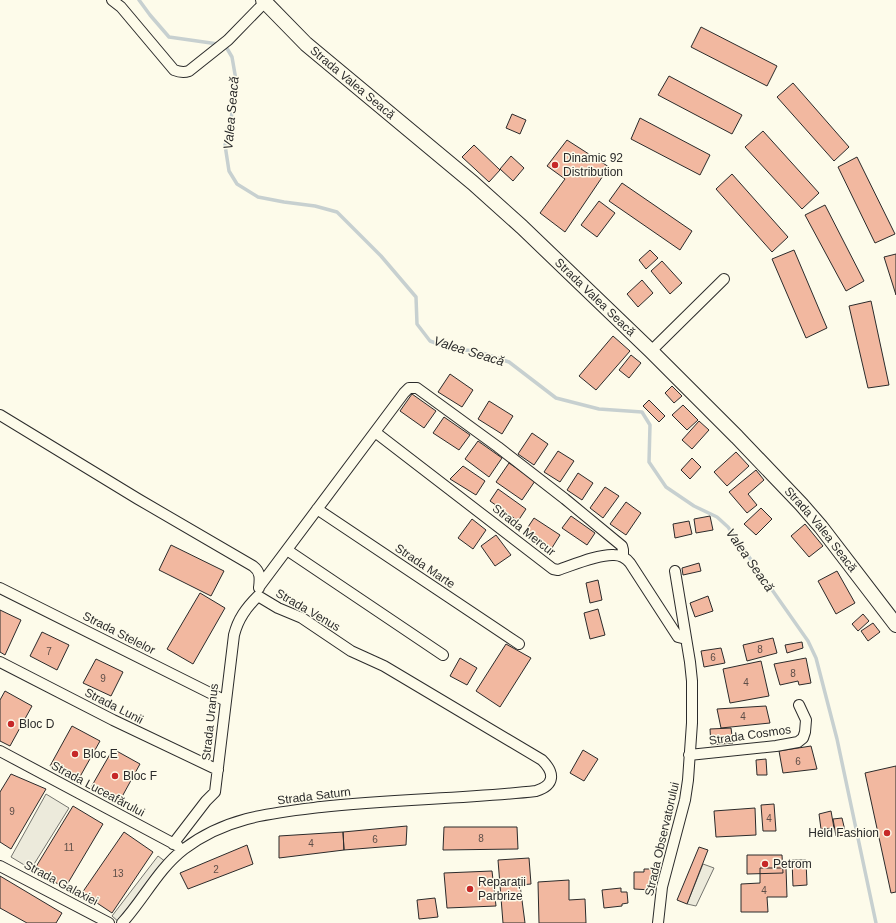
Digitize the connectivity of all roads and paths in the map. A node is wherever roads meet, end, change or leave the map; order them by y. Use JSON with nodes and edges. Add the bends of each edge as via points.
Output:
{"nodes":[{"id":1,"x":112,"y":0,"type":"edge"},
{"id":2,"x":264,"y":1,"type":"edge"},
{"id":3,"x":724,"y":279,"type":"dead end"},
{"id":4,"x":651,"y":351,"type":"junction"},
{"id":5,"x":0,"y":415,"type":"edge"},
{"id":6,"x":375,"y":432,"type":"junction"},
{"id":7,"x":317,"y":509,"type":"junction"},
{"id":8,"x":287,"y":550,"type":"junction"},
{"id":9,"x":623,"y":557,"type":"junction"},
{"id":10,"x":675,"y":570,"type":"dead end"},
{"id":11,"x":0,"y":588,"type":"edge"},
{"id":12,"x":259,"y":591,"type":"junction"},
{"id":13,"x":896,"y":625,"type":"edge"},
{"id":14,"x":686,"y":639,"type":"junction"},
{"id":15,"x":519,"y":644,"type":"dead end"},
{"id":16,"x":443,"y":655,"type":"dead end"},
{"id":17,"x":0,"y":662,"type":"edge"},
{"id":18,"x":226,"y":702,"type":"junction"},
{"id":19,"x":800,"y":705,"type":"dead end"},
{"id":20,"x":0,"y":751,"type":"edge"},
{"id":21,"x":689,"y":755,"type":"junction"},
{"id":22,"x":218,"y":770,"type":"junction"},
{"id":23,"x":549,"y":784,"type":"joint"},
{"id":24,"x":173,"y":844,"type":"junction"},
{"id":25,"x":184,"y":849,"type":"junction"},
{"id":26,"x":0,"y":866,"type":"edge"},
{"id":27,"x":109,"y":923,"type":"edge"},
{"id":28,"x":122,"y":923,"type":"edge"},
{"id":29,"x":658,"y":923,"type":"edge"}],
"edges":[{"from":1,"to":2,"type":"street","via":[[121,7],[174,70],[179,72],[189,71],[217,50]]},
{"from":2,"to":4,"type":"main road","name":"Strada Valea Seacă","via":[[306,44],[484,192]]},
{"from":3,"to":4,"type":"street"},
{"from":4,"to":13,"type":"main road","name":"Strada Valea Seacă","via":[[801,504]]},
{"from":5,"to":12,"type":"street","name":"Strada Venus","via":[[253,566],[260,576]]},
{"from":6,"to":7,"type":"street","name":"Strada Uranus"},
{"from":6,"to":9,"type":"street","name":"Strada Mercur","via":[[553,570],[605,555]]},
{"from":6,"to":9,"type":"street","name":"Strada Uranus","via":[[404,393],[409,388],[416,388],[498,447],[599,527],[622,546]]},
{"from":7,"to":8,"type":"street","name":"Strada Uranus"},
{"from":7,"to":15,"type":"street","name":"Strada Marte"},
{"from":8,"to":12,"type":"street","name":"Strada Uranus"},
{"from":8,"to":16,"type":"street"},
{"from":9,"to":14,"type":"street","via":[[630,563],[678,637]]},
{"from":10,"to":14,"type":"street","name":"Strada Observatorului"},
{"from":11,"to":18,"type":"street","name":"Strada Stelelor"},
{"from":12,"to":18,"type":"street","name":"Strada Uranus","via":[[236,624]]},
{"from":12,"to":23,"type":"street","name":"Strada Venus","via":[[278,608],[302,618],[352,651],[384,666],[542,760],[549,766],[552,777]]},
{"from":14,"to":21,"type":"street","name":"Strada Observatorului","via":[[692,681]]},
{"from":17,"to":22,"type":"street","name":"Strada Lunii"},
{"from":18,"to":22,"type":"street","name":"Strada Uranus"},
{"from":19,"to":21,"type":"street","name":"Strada Cosmos","via":[[806,720],[806,732],[798,742]]},
{"from":20,"to":24,"type":"street","name":"Strada Luceafărului"},
{"from":21,"to":29,"type":"street","name":"Strada Observatorului","via":[[685,800],[662,887]]},
{"from":22,"to":24,"type":"street","name":"Strada Uranus","via":[[215,792]]},
{"from":23,"to":25,"type":"street","name":"Strada Saturn","via":[[542,789],[525,792],[340,805],[272,814],[231,823]]},
{"from":24,"to":25,"type":"street","name":"Strada Luceafărului"},
{"from":25,"to":28,"type":"street","name":"Strada Saturn","via":[[158,874]]},
{"from":26,"to":27,"type":"street","name":"Strada Galaxiei"}]}
